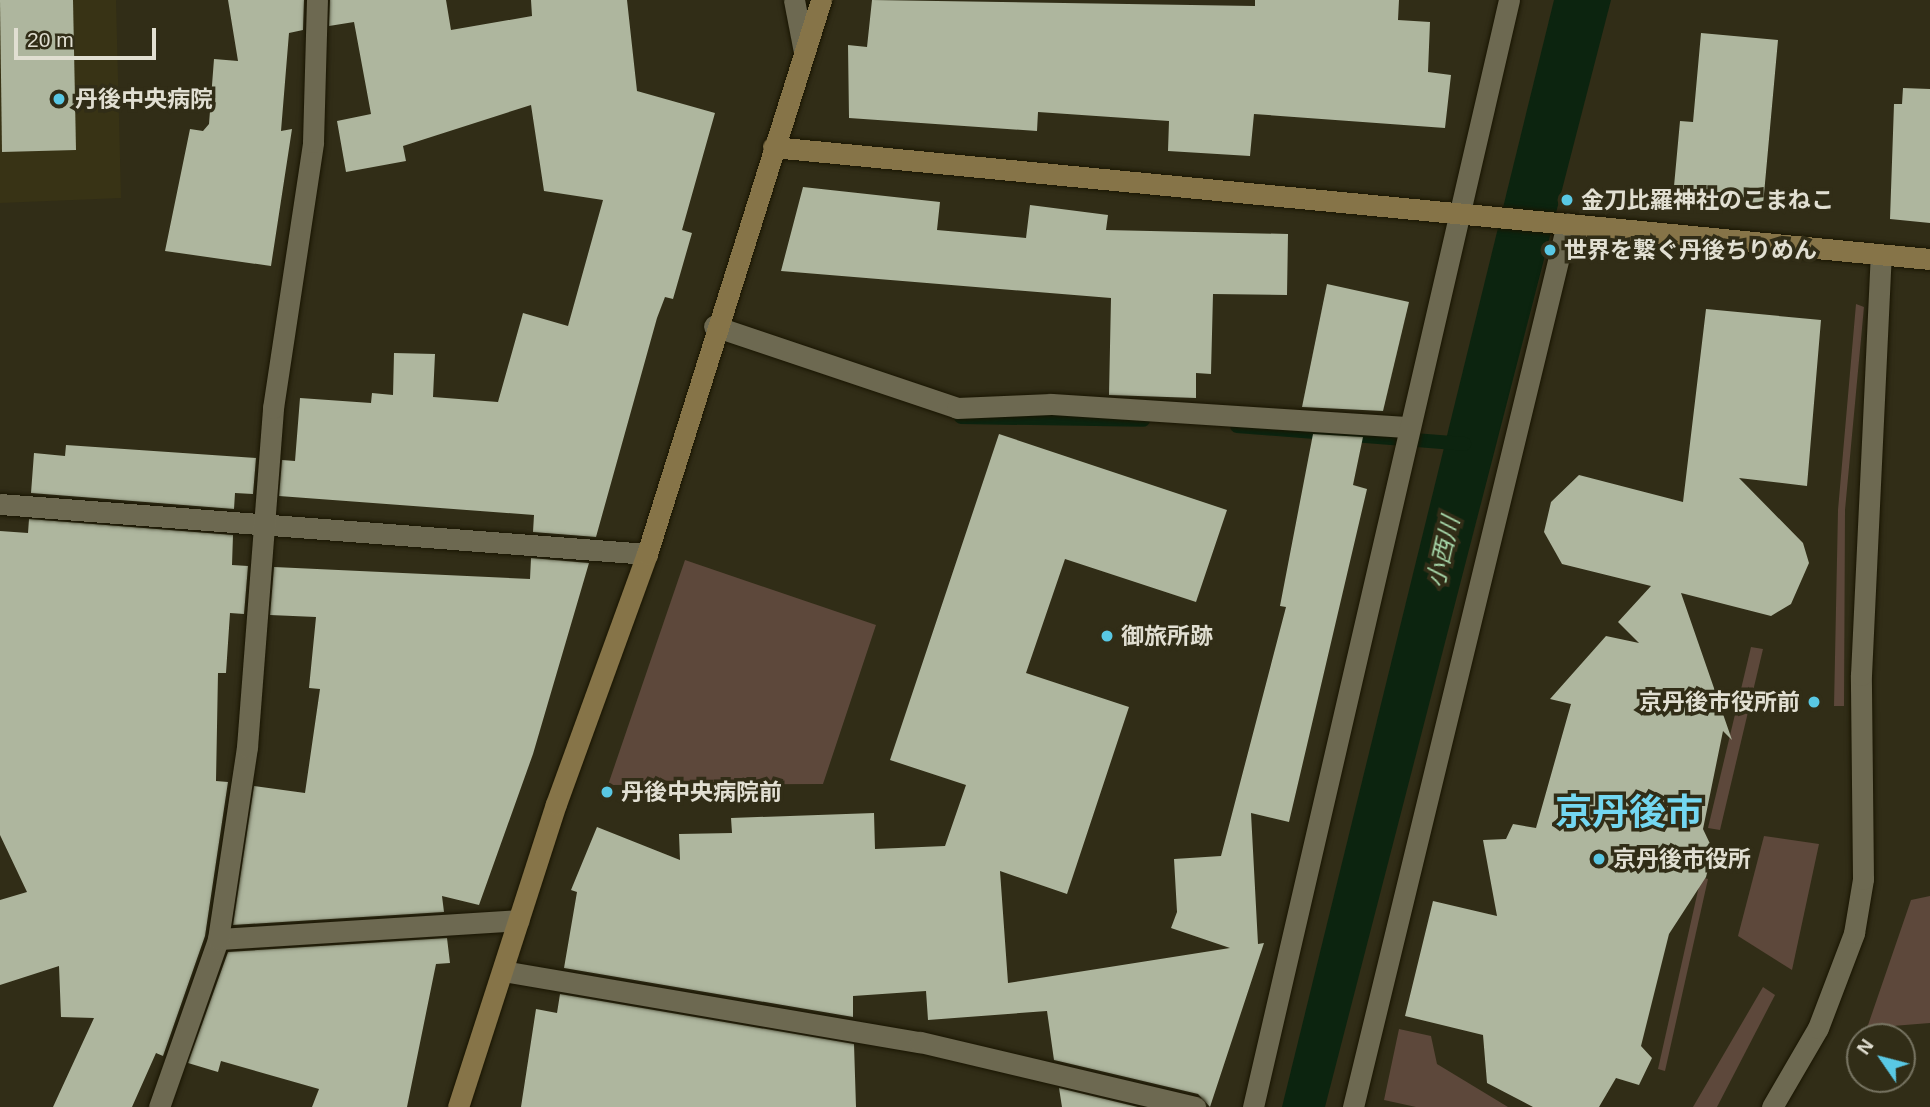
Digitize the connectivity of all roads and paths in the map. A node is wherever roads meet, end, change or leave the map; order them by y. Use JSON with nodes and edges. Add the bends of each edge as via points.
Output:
{"nodes":[{"id":1,"x":317,"y":0,"type":"edge"},
{"id":2,"x":794,"y":0,"type":"edge"},
{"id":3,"x":821,"y":0,"type":"edge"},
{"id":4,"x":1509,"y":0,"type":"edge"},
{"id":5,"x":804,"y":52,"type":"junction"},
{"id":6,"x":773,"y":147,"type":"junction"},
{"id":7,"x":1467,"y":215,"type":"junction"},
{"id":8,"x":1563,"y":223,"type":"junction"},
{"id":9,"x":1881,"y":254,"type":"junction"},
{"id":10,"x":1930,"y":259,"type":"edge"},
{"id":11,"x":714,"y":326,"type":"junction"},
{"id":12,"x":1407,"y":426,"type":"junction"},
{"id":13,"x":0,"y":504,"type":"edge"},
{"id":14,"x":266,"y":528,"type":"junction"},
{"id":15,"x":647,"y":554,"type":"junction"},
{"id":16,"x":518,"y":920,"type":"junction"},
{"id":17,"x":218,"y":939,"type":"junction"},
{"id":18,"x":503,"y":971,"type":"junction"},
{"id":19,"x":159,"y":1107,"type":"edge"},
{"id":20,"x":458,"y":1107,"type":"edge"},
{"id":21,"x":1195,"y":1107,"type":"edge"},
{"id":22,"x":1253,"y":1107,"type":"edge"},
{"id":23,"x":1353,"y":1107,"type":"edge"},
{"id":24,"x":1772,"y":1107,"type":"edge"}],
"edges":[{"from":1,"to":14,"type":"street","via":[[313,142],[273,408]]},
{"from":2,"to":5,"type":"street"},
{"from":3,"to":5,"type":"street"},
{"from":4,"to":7,"type":"street"},
{"from":5,"to":6,"type":"street"},
{"from":6,"to":7,"type":"street"},
{"from":6,"to":11,"type":"street"},
{"from":7,"to":8,"type":"street"},
{"from":7,"to":12,"type":"street"},
{"from":8,"to":9,"type":"street"},
{"from":8,"to":23,"type":"street"},
{"from":9,"to":10,"type":"street"},
{"from":9,"to":24,"type":"street","via":[[1861,675],[1863,878],[1854,933],[1818,1027]]},
{"from":11,"to":12,"type":"street","via":[[957,408],[1051,404]]},
{"from":11,"to":15,"type":"street"},
{"from":12,"to":22,"type":"street"},
{"from":13,"to":14,"type":"street"},
{"from":14,"to":15,"type":"street","via":[[489,538]]},
{"from":14,"to":17,"type":"street","via":[[247,747]]},
{"from":15,"to":16,"type":"street"},
{"from":16,"to":17,"type":"street"},
{"from":16,"to":18,"type":"street"},
{"from":17,"to":19,"type":"street"},
{"from":18,"to":20,"type":"street"},
{"from":18,"to":21,"type":"street","via":[[920,1042]]}]}
